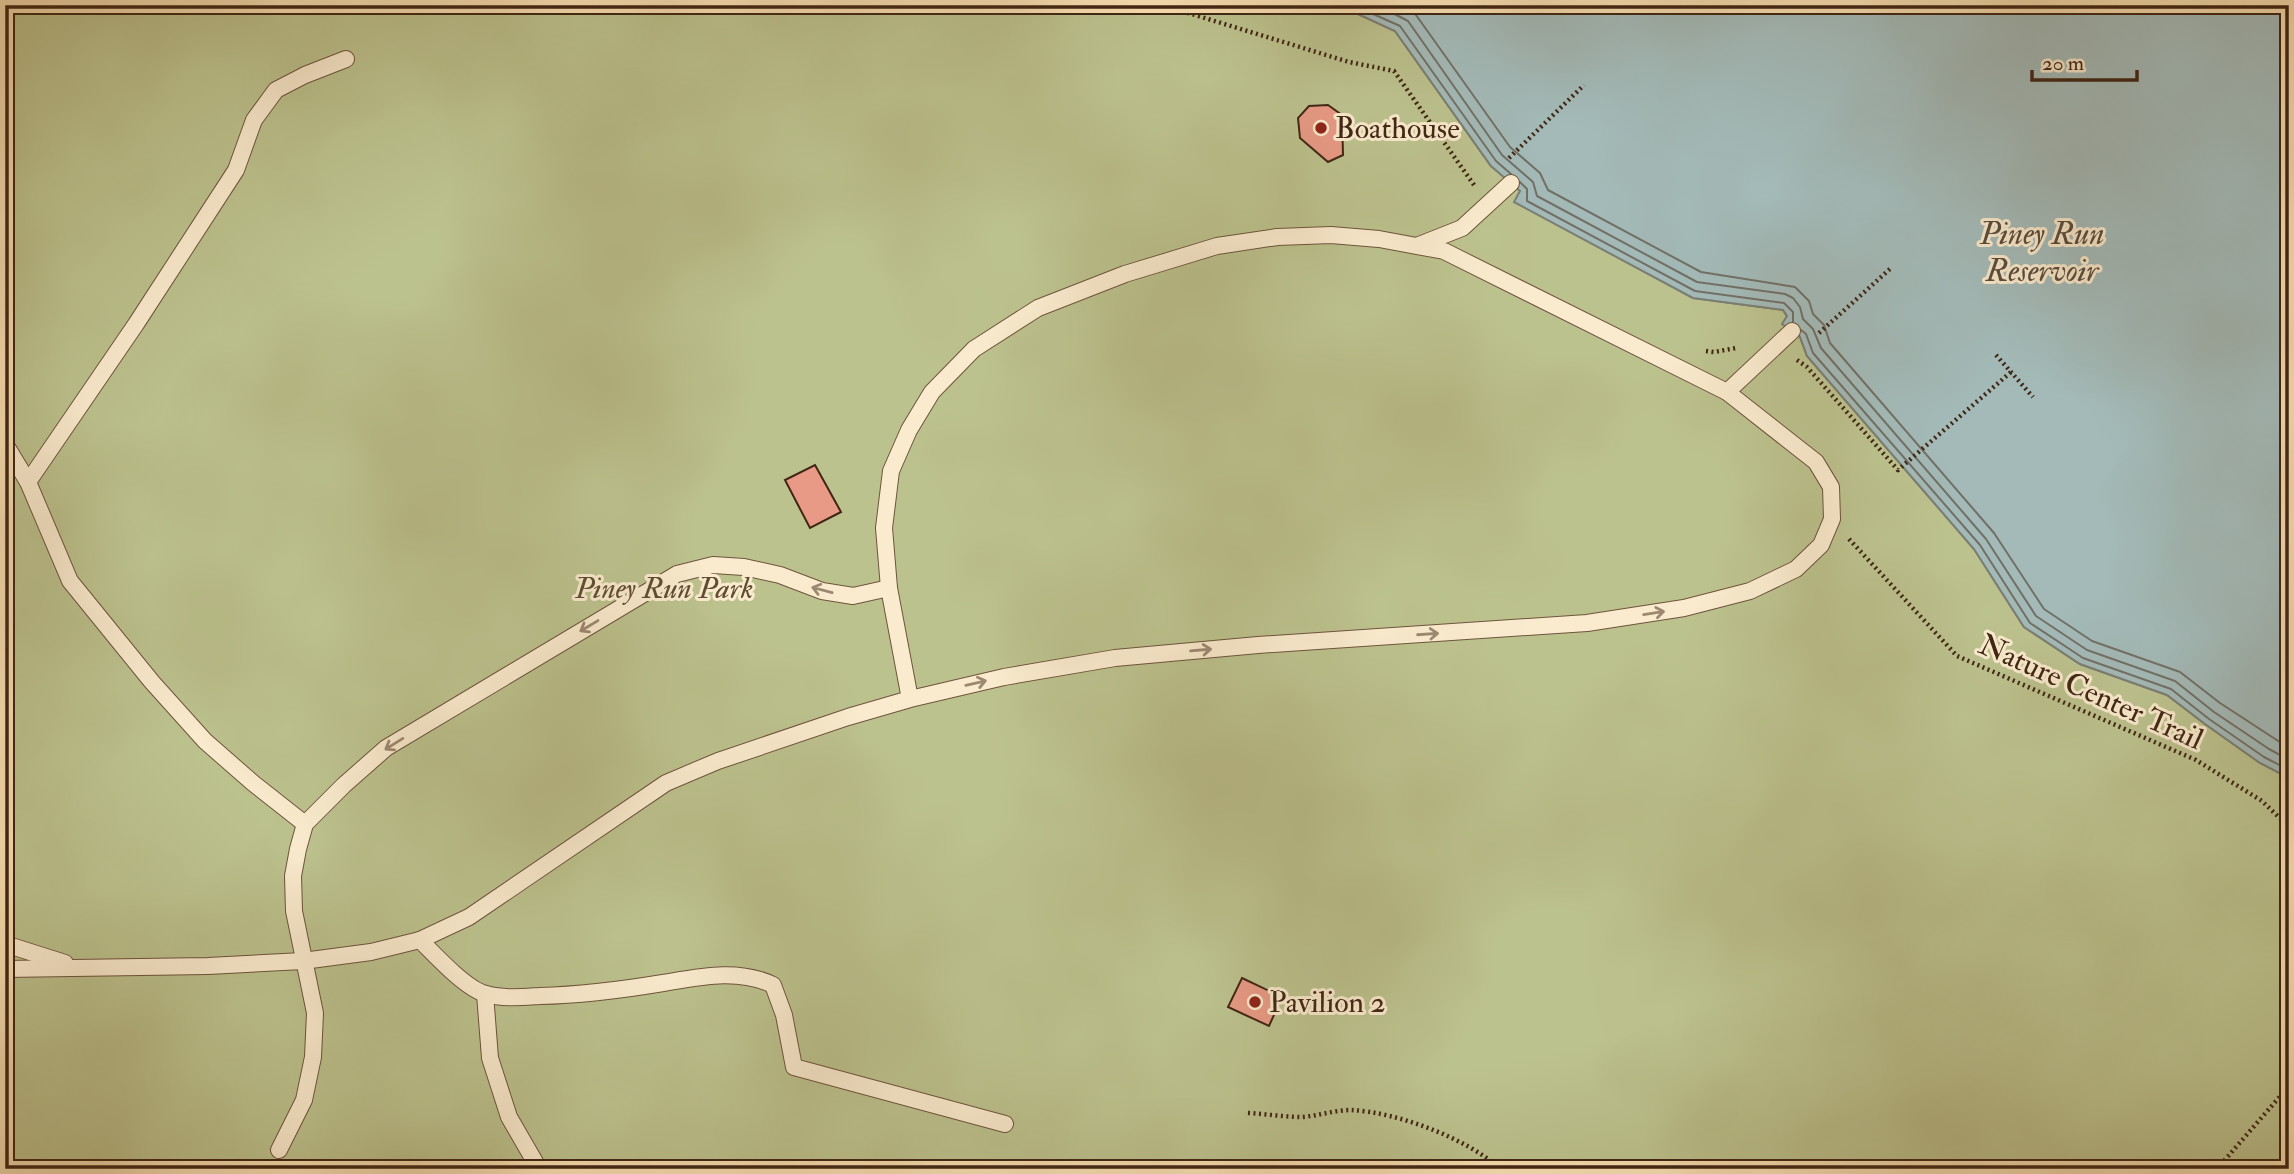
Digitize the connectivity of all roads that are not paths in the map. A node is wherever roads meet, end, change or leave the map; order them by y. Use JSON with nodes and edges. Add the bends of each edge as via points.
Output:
{"nodes":[{"id":1,"x":346,"y":59,"type":"dead end"},
{"id":2,"x":1511,"y":183,"type":"dead end"},
{"id":3,"x":1418,"y":246,"type":"junction"},
{"id":4,"x":1792,"y":331,"type":"dead end"},
{"id":5,"x":1727,"y":392,"type":"junction"},
{"id":6,"x":5,"y":444,"type":"edge"},
{"id":7,"x":28,"y":482,"type":"junction"},
{"id":8,"x":889,"y":588,"type":"junction"},
{"id":9,"x":910,"y":699,"type":"junction"},
{"id":10,"x":305,"y":824,"type":"junction"},
{"id":11,"x":420,"y":940,"type":"junction"},
{"id":12,"x":5,"y":944,"type":"edge"},
{"id":13,"x":303,"y":961,"type":"junction"},
{"id":14,"x":77,"y":967,"type":"junction"},
{"id":15,"x":5,"y":969,"type":"edge"},
{"id":16,"x":485,"y":994,"type":"junction"},
{"id":17,"x":1005,"y":1124,"type":"dead end"},
{"id":18,"x":279,"y":1150,"type":"dead end"},
{"id":19,"x":539,"y":1169,"type":"edge"}],
"edges":[{"from":1,"to":7,"type":"lane","via":[[276,90],[254,120],[236,170]]},
{"from":2,"to":3,"type":"lane","via":[[1462,228]]},
{"from":3,"to":5,"type":"lane","via":[[1444,251]]},
{"from":3,"to":8,"type":"lane","via":[[1331,234],[1217,246],[1125,274],[1038,308],[974,349],[932,392],[891,471],[884,528]]},
{"from":4,"to":5,"type":"lane"},
{"from":9,"to":5,"type":"lane","one_way":true,"via":[[1004,677],[1115,659],[1587,623],[1684,608],[1750,591],[1796,569],[1821,545],[1832,519],[1832,487],[1816,462]]},
{"from":6,"to":7,"type":"lane"},
{"from":7,"to":10,"type":"lane","via":[[70,581],[205,741]]},
{"from":8,"to":9,"type":"lane"},
{"from":8,"to":10,"type":"lane","one_way":true,"via":[[853,596],[734,566],[713,565],[677,574],[386,748]]},
{"from":9,"to":11,"type":"lane","via":[[718,761],[666,783],[469,916]]},
{"from":10,"to":13,"type":"lane","via":[[293,876]]},
{"from":11,"to":13,"type":"lane"},
{"from":11,"to":16,"type":"lane"},
{"from":12,"to":14,"type":"lane"},
{"from":13,"to":14,"type":"lane"},
{"from":13,"to":18,"type":"lane","via":[[315,1013],[313,1057],[304,1100]]},
{"from":14,"to":15,"type":"lane"},
{"from":16,"to":17,"type":"lane","via":[[596,994],[708,976],[761,979],[773,985],[777,995],[794,1067]]},
{"from":16,"to":19,"type":"lane","via":[[490,1058],[509,1117]]}]}
